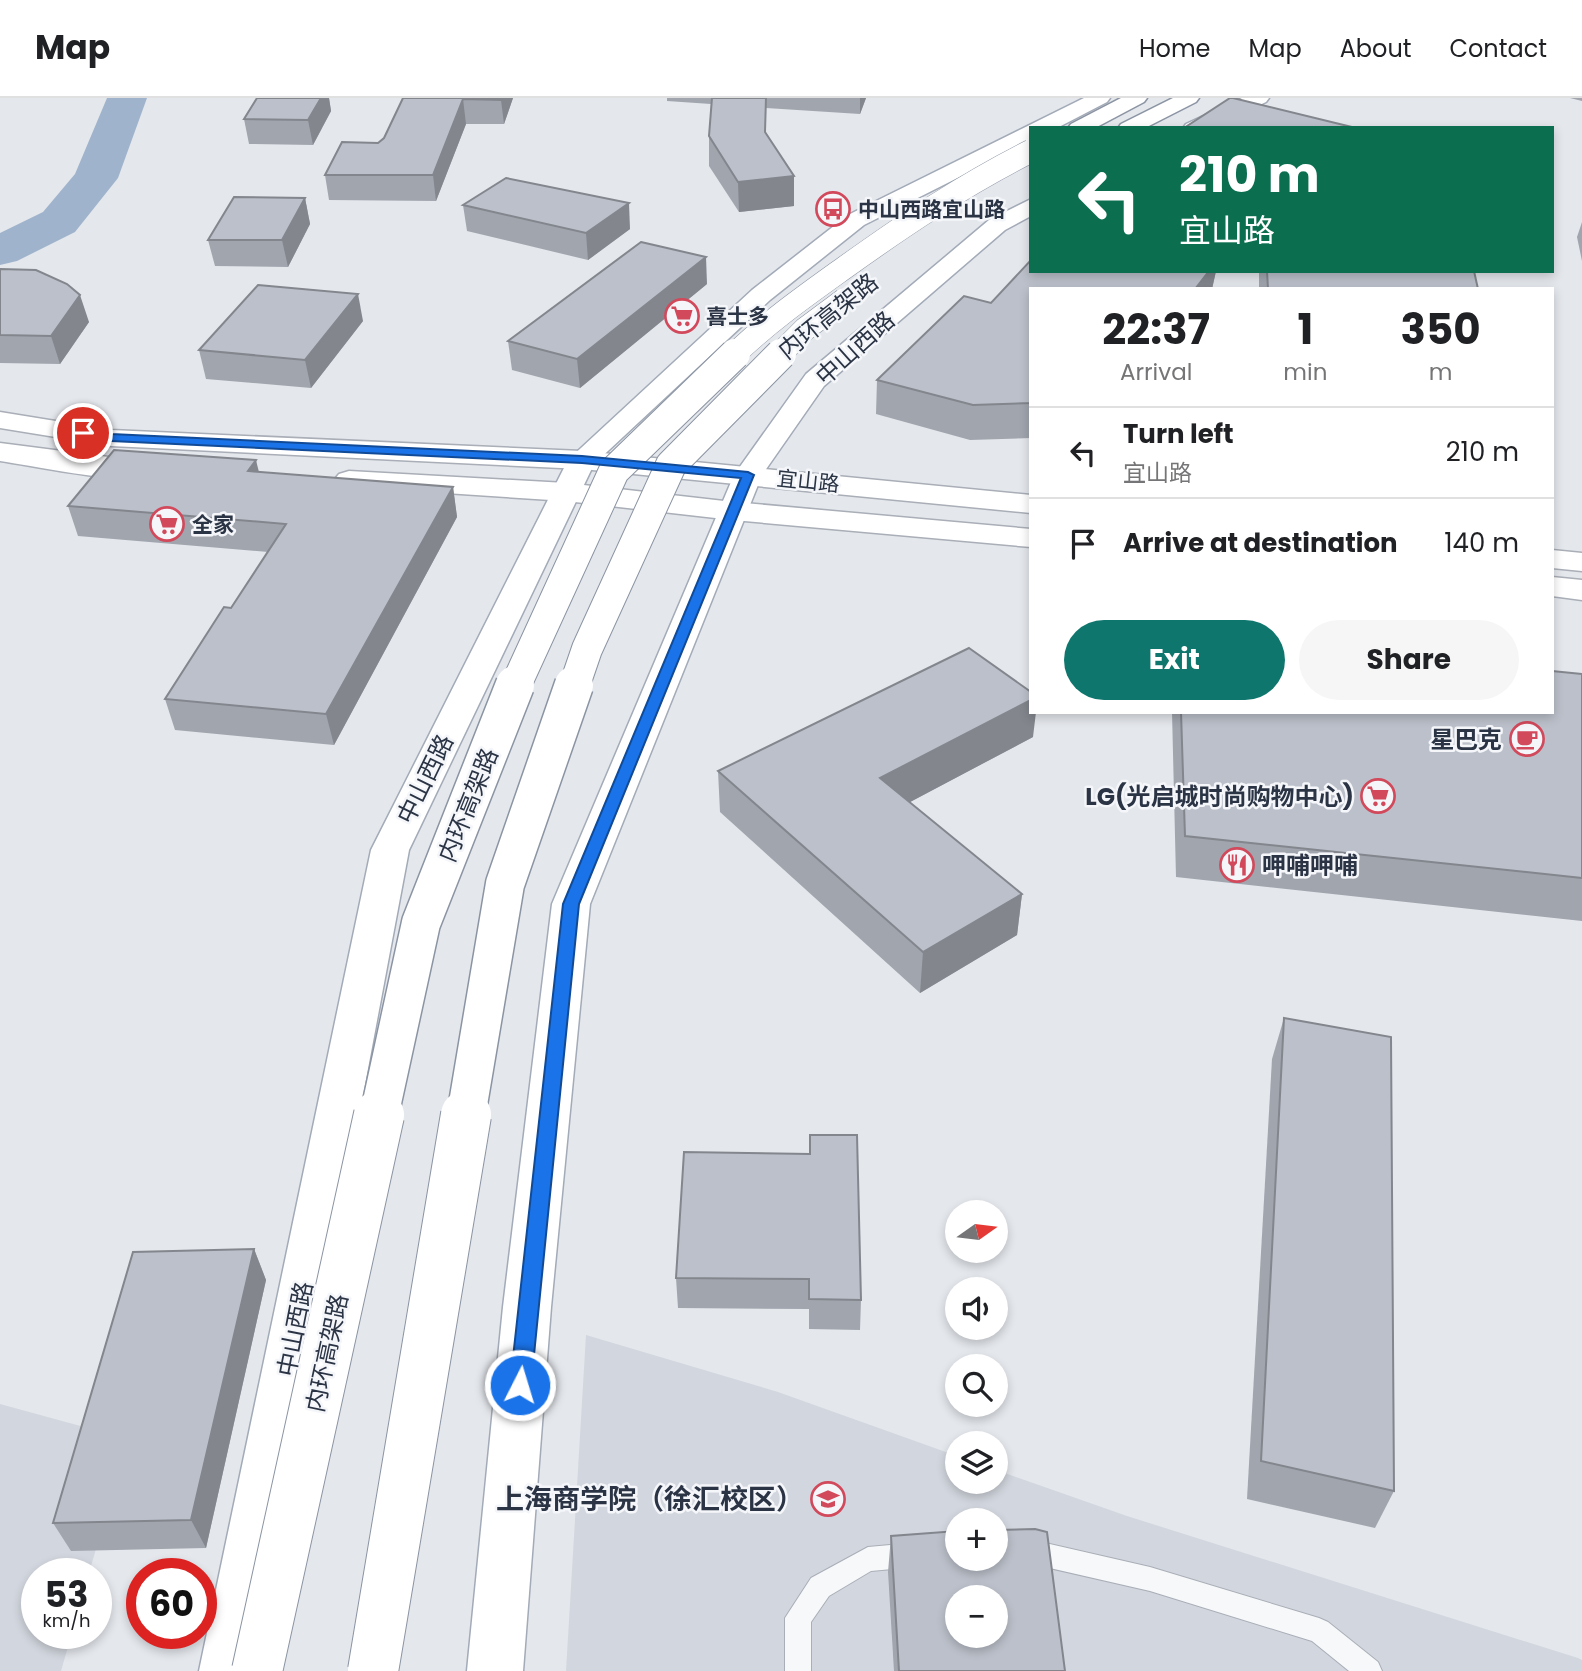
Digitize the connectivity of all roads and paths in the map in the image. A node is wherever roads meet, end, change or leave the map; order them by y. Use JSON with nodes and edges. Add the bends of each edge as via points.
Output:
{"nodes":[{"id":1,"x":1100,"y":98,"type":"edge"},
{"id":2,"x":1138,"y":98,"type":"edge"},
{"id":3,"x":1189,"y":98,"type":"edge"},
{"id":4,"x":1259,"y":98,"type":"edge"},
{"id":5,"x":1044,"y":126,"type":"edge"},
{"id":6,"x":1082,"y":126,"type":"edge"},
{"id":7,"x":1132,"y":126,"type":"edge"},
{"id":8,"x":1197,"y":126,"type":"edge"},
{"id":9,"x":1029,"y":133,"type":"edge"},
{"id":10,"x":1029,"y":152,"type":"edge"},
{"id":11,"x":1029,"y":176,"type":"edge"},
{"id":12,"x":1029,"y":207,"type":"edge"},
{"id":13,"x":0,"y":420,"type":"edge"},
{"id":14,"x":0,"y":452,"type":"edge"},
{"id":15,"x":185,"y":471,"type":"edge"},
{"id":16,"x":574,"y":476,"type":"junction"},
{"id":17,"x":321,"y":479,"type":"edge"},
{"id":18,"x":740,"y":493,"type":"junction"},
{"id":19,"x":1029,"y":504,"type":"edge"},
{"id":20,"x":1029,"y":538,"type":"edge"},
{"id":21,"x":1554,"y":559,"type":"edge"},
{"id":22,"x":1582,"y":562,"type":"edge"},
{"id":23,"x":1554,"y":586,"type":"edge"},
{"id":24,"x":1582,"y":590,"type":"edge"},
{"id":25,"x":1008,"y":1547,"type":"edge"},
{"id":26,"x":945,"y":1552,"type":"edge"},
{"id":27,"x":227,"y":1671,"type":"edge"},
{"id":28,"x":257,"y":1671,"type":"edge"},
{"id":29,"x":373,"y":1671,"type":"edge"},
{"id":30,"x":495,"y":1671,"type":"edge"},
{"id":31,"x":798,"y":1671,"type":"edge"},
{"id":32,"x":1369,"y":1671,"type":"edge"}],
"edges":[{"from":1,"to":5,"type":"main road"},
{"from":2,"to":6,"type":"main road"},
{"from":3,"to":7,"type":"main road"},
{"from":4,"to":8,"type":"main road"},
{"from":9,"to":16,"type":"main road","name":"中山西路","via":[[856,220],[761,295]]},
{"from":10,"to":28,"type":"main road","name":"内环高架路","bridge":true,"via":[[908,222],[765,325],[614,471],[526,659],[421,923]]},
{"from":11,"to":29,"type":"main road","name":"内环高架路","bridge":true,"via":[[941,228],[805,329],[671,465],[587,649],[505,884]]},
{"from":12,"to":18,"type":"main road","name":"中山西路","via":[[996,225],[815,380]]},
{"from":13,"to":16,"type":"main road","name":"宜山路","via":[[111,438]]},
{"from":14,"to":15,"type":"main road","via":[[103,467]]},
{"from":16,"to":17,"type":"main road","name":"宜山路"},
{"from":16,"to":18,"type":"main road","name":"宜山路"},
{"from":16,"to":27,"type":"main road","name":"中山西路","via":[[390,850]]},
{"from":18,"to":19,"type":"main road","name":"宜山路"},
{"from":18,"to":20,"type":"main road","name":"宜山路"},
{"from":18,"to":30,"type":"main road","name":"中山西路","via":[[571,904],[527,1307]]},
{"from":21,"to":22,"type":"main road"},
{"from":23,"to":24,"type":"main road"},
{"from":25,"to":32,"type":"lane","via":[[1150,1578],[1318,1631]]},
{"from":26,"to":31,"type":"lane","via":[[868,1559],[820,1587],[798,1618]]}]}
